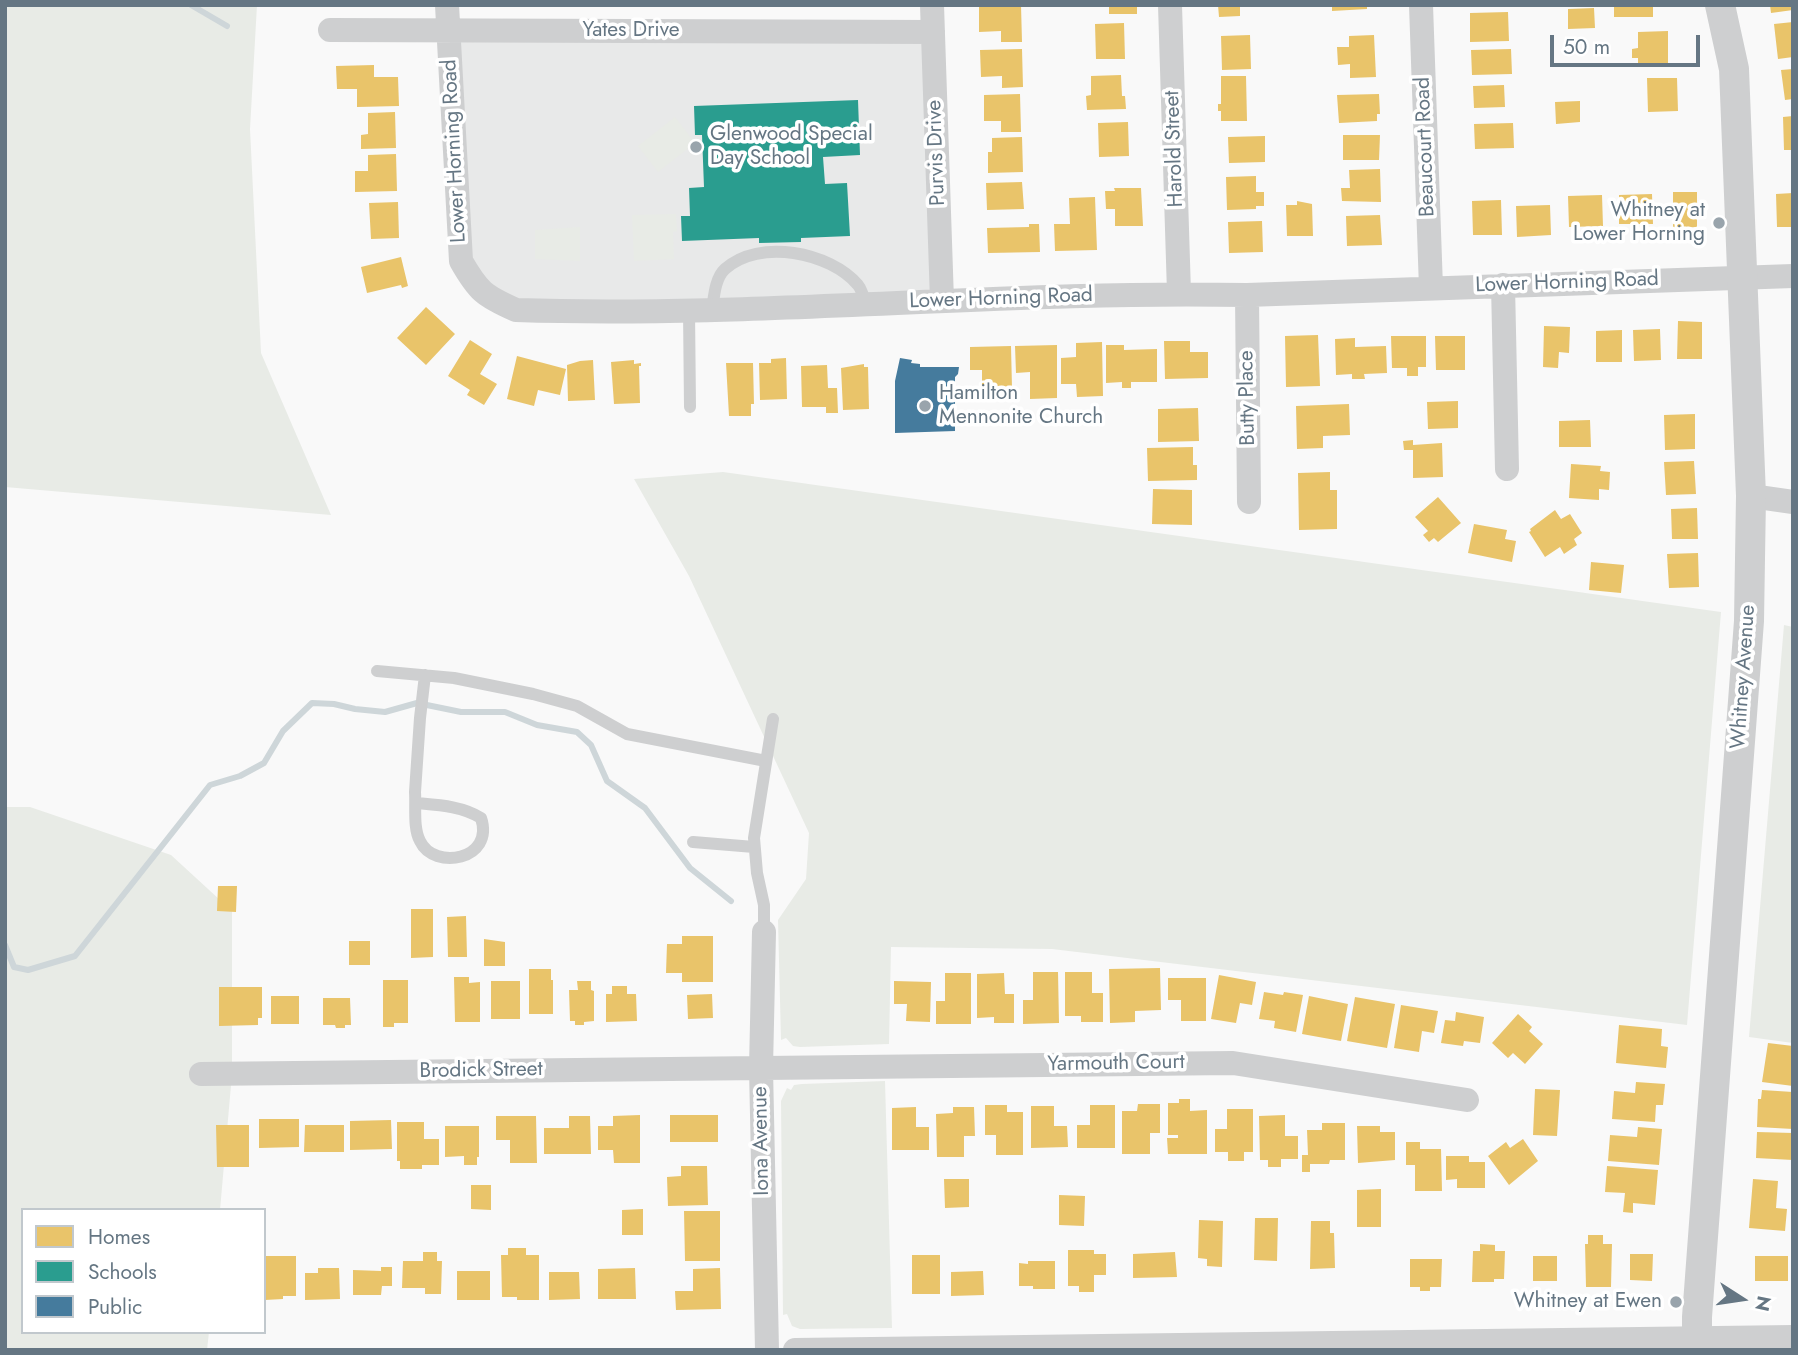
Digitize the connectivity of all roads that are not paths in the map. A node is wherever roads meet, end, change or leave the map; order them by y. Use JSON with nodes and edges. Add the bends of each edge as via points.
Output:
{"nodes":[{"id":1,"x":447,"y":5,"type":"edge"},
{"id":2,"x":932,"y":5,"type":"edge"},
{"id":3,"x":1170,"y":5,"type":"edge"},
{"id":4,"x":1421,"y":5,"type":"edge"},
{"id":5,"x":1720,"y":5,"type":"edge"},
{"id":6,"x":330,"y":30,"type":"dead end"},
{"id":7,"x":448,"y":30,"type":"junction"},
{"id":8,"x":933,"y":32,"type":"junction"},
{"id":9,"x":1793,"y":276,"type":"edge"},
{"id":10,"x":1743,"y":277,"type":"junction"},
{"id":11,"x":1503,"y":285,"type":"junction"},
{"id":12,"x":1431,"y":288,"type":"junction"},
{"id":13,"x":1179,"y":293,"type":"junction"},
{"id":14,"x":1247,"y":295,"type":"junction"},
{"id":15,"x":942,"y":301,"type":"junction"},
{"id":16,"x":866,"y":305,"type":"junction"},
{"id":17,"x":700,"y":310,"type":"junction"},
{"id":18,"x":690,"y":407,"type":"dead end"},
{"id":19,"x":1507,"y":469,"type":"dead end"},
{"id":20,"x":1751,"y":496,"type":"junction"},
{"id":21,"x":1249,"y":502,"type":"dead end"},
{"id":22,"x":1793,"y":502,"type":"edge"},
{"id":23,"x":377,"y":671,"type":"dead end"},
{"id":24,"x":425,"y":675,"type":"junction"},
{"id":25,"x":774,"y":719,"type":"dead end"},
{"id":26,"x":766,"y":761,"type":"junction"},
{"id":27,"x":416,"y":803,"type":"junction"},
{"id":28,"x":693,"y":842,"type":"dead end"},
{"id":29,"x":754,"y":848,"type":"junction"},
{"id":30,"x":764,"y":932,"type":"joint"},
{"id":31,"x":761,"y":1068,"type":"junction"},
{"id":32,"x":201,"y":1074,"type":"dead end"},
{"id":33,"x":1467,"y":1100,"type":"dead end"},
{"id":34,"x":1793,"y":1337,"type":"edge"},
{"id":35,"x":1697,"y":1344,"type":"edge"},
{"id":36,"x":1432,"y":1346,"type":"edge"},
{"id":37,"x":766,"y":1350,"type":"edge"},
{"id":38,"x":795,"y":1350,"type":"edge"}],
"edges":[{"from":1,"to":7,"type":"street","name":"Lower Horning Road"},
{"from":2,"to":8,"type":"street","name":"Purvis Drive"},
{"from":3,"to":13,"type":"street","name":"Harold Street"},
{"from":4,"to":12,"type":"street","name":"Beaucourt Road"},
{"from":5,"to":10,"type":"street","name":"Whitney Avenue","via":[[1734,69]]},
{"from":6,"to":7,"type":"street","name":"Yates Drive"},
{"from":7,"to":8,"type":"street","name":"Yates Drive"},
{"from":7,"to":17,"type":"street","name":"Lower Horning Road","via":[[461,261],[475,285],[491,299],[516,310]]},
{"from":8,"to":15,"type":"street","name":"Purvis Drive"},
{"from":9,"to":10,"type":"street","name":"Lower Horning Road"},
{"from":10,"to":11,"type":"street","name":"Lower Horning Road"},
{"from":10,"to":20,"type":"street","name":"Whitney Avenue"},
{"from":11,"to":12,"type":"street","name":"Lower Horning Road"},
{"from":11,"to":19,"type":"street"},
{"from":12,"to":14,"type":"street","name":"Lower Horning Road"},
{"from":13,"to":14,"type":"street","name":"Lower Horning Road"},
{"from":13,"to":15,"type":"street","name":"Lower Horning Road"},
{"from":14,"to":21,"type":"street","name":"Butty Place"},
{"from":15,"to":16,"type":"street","name":"Lower Horning Road"},
{"from":16,"to":17,"type":"street","name":"Lower Horning Road"},
{"from":16,"to":17,"type":"lane","via":[[859,286],[839,268],[813,256],[763,253],[738,260],[723,271]]},
{"from":17,"to":18,"type":"lane"},
{"from":20,"to":22,"type":"street"},
{"from":20,"to":35,"type":"street","name":"Whitney Avenue","via":[[1749,621]]},
{"from":23,"to":24,"type":"lane"},
{"from":24,"to":26,"type":"lane","via":[[477,682],[577,706],[626,734]]},
{"from":24,"to":27,"type":"lane"},
{"from":25,"to":26,"type":"lane"},
{"from":26,"to":29,"type":"lane"},
{"from":27,"to":27,"type":"lane","via":[[420,842],[433,853],[464,857],[482,841],[485,828],[481,818],[446,806]]},
{"from":28,"to":29,"type":"lane"},
{"from":29,"to":30,"type":"lane"},
{"from":30,"to":31,"type":"street","name":"Iona Avenue"},
{"from":31,"to":32,"type":"street","name":"Brodick Street"},
{"from":31,"to":33,"type":"street","name":"Yarmouth Court","via":[[1233,1063]]},
{"from":31,"to":37,"type":"street","name":"Iona Avenue"},
{"from":34,"to":35,"type":"street"},
{"from":35,"to":36,"type":"street"},
{"from":36,"to":38,"type":"street"}]}
